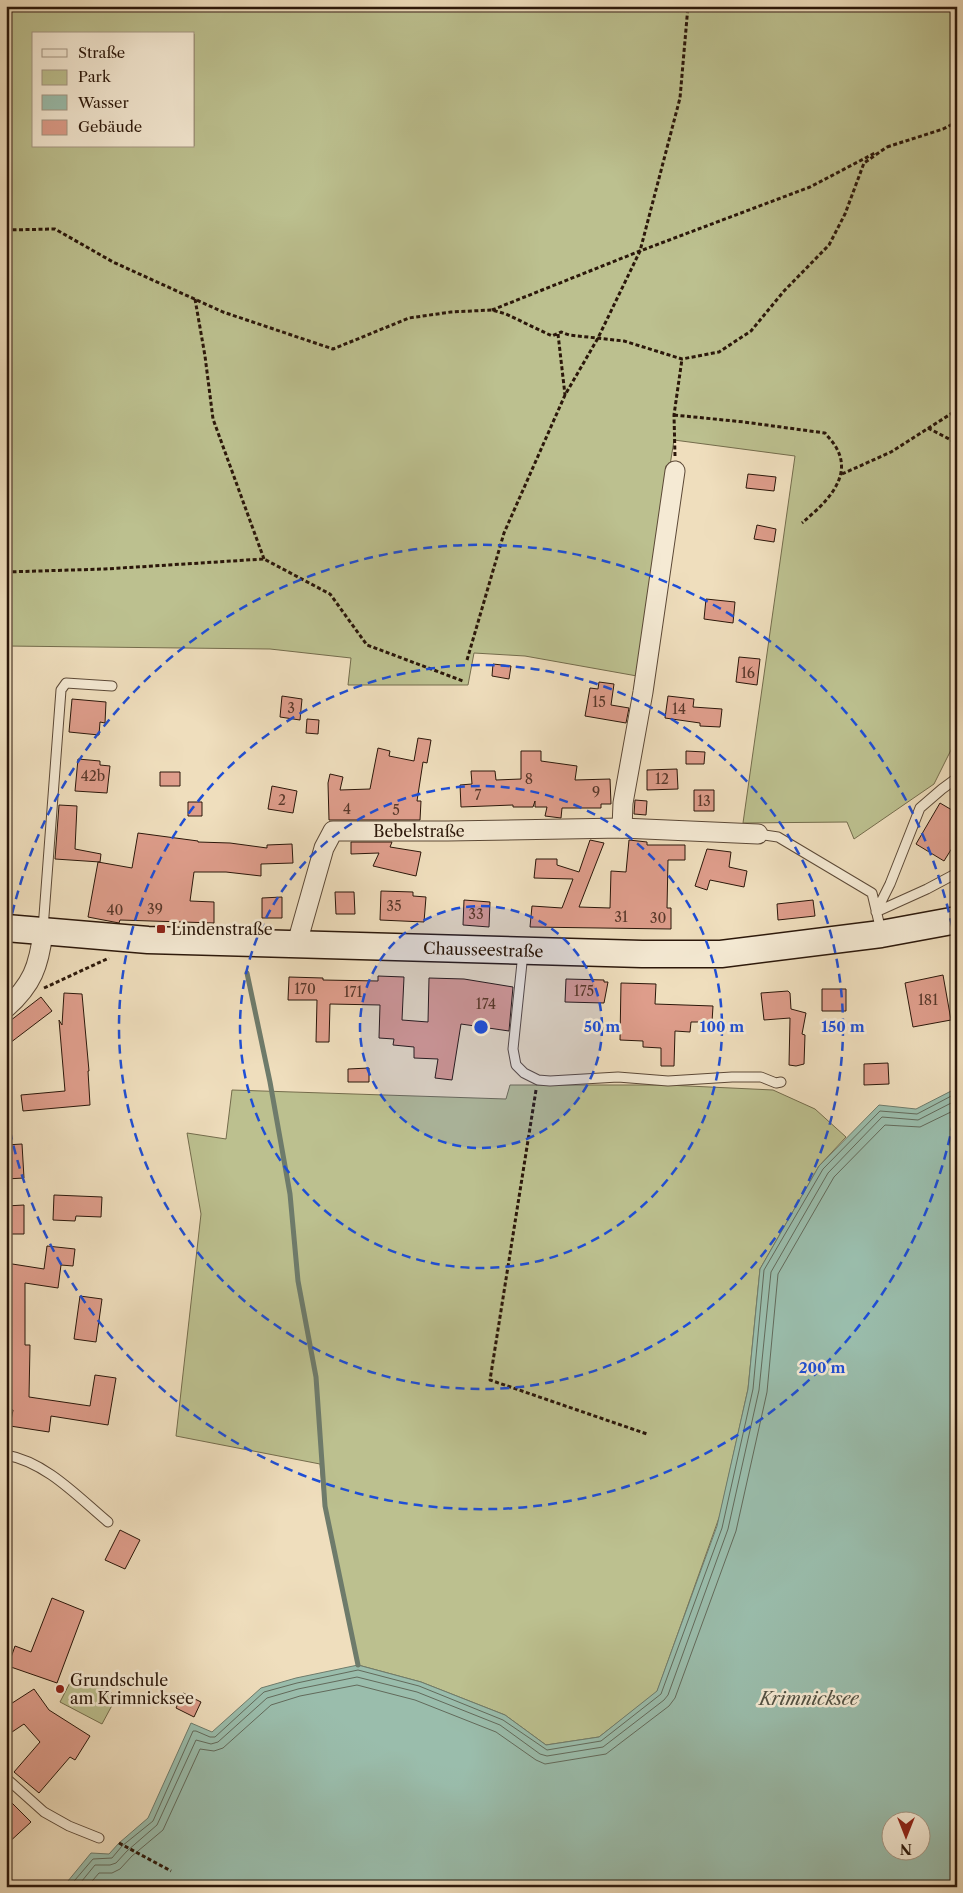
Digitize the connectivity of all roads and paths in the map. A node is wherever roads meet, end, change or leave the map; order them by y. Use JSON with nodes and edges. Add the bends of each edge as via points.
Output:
{"nodes":[{"id":1,"x":688,"y":6,"type":"edge"},
{"id":2,"x":957,"y":122,"type":"edge"},
{"id":3,"x":887,"y":147,"type":"junction"},
{"id":4,"x":6,"y":230,"type":"edge"},
{"id":5,"x":640,"y":251,"type":"junction"},
{"id":6,"x":195,"y":299,"type":"junction"},
{"id":7,"x":492,"y":310,"type":"junction"},
{"id":8,"x":558,"y":334,"type":"junction"},
{"id":9,"x":597,"y":339,"type":"junction"},
{"id":10,"x":682,"y":359,"type":"junction"},
{"id":11,"x":565,"y":395,"type":"junction"},
{"id":12,"x":957,"y":410,"type":"edge"},
{"id":13,"x":674,"y":415,"type":"junction"},
{"id":14,"x":928,"y":428,"type":"junction"},
{"id":15,"x":957,"y":443,"type":"edge"},
{"id":16,"x":675,"y":471,"type":"joint"},
{"id":17,"x":842,"y":474,"type":"junction"},
{"id":18,"x":802,"y":524,"type":"dead end"},
{"id":19,"x":264,"y":559,"type":"junction"},
{"id":20,"x":6,"y":572,"type":"edge"},
{"id":21,"x":467,"y":660,"type":"dead end"},
{"id":22,"x":463,"y":681,"type":"dead end"},
{"id":23,"x":112,"y":686,"type":"dead end"},
{"id":24,"x":957,"y":778,"type":"edge"},
{"id":25,"x":622,"y":828,"type":"junction"},
{"id":26,"x":758,"y":834,"type":"joint"},
{"id":27,"x":957,"y":873,"type":"edge"},
{"id":28,"x":957,"y":920,"type":"edge"},
{"id":29,"x":879,"y":923,"type":"junction"},
{"id":30,"x":6,"y":928,"type":"edge"},
{"id":31,"x":43,"y":932,"type":"junction"},
{"id":32,"x":297,"y":943,"type":"junction"},
{"id":33,"x":523,"y":951,"type":"junction"},
{"id":34,"x":116,"y":955,"type":"dead end"},
{"id":35,"x":11,"y":1004,"type":"edge"},
{"id":36,"x":538,"y":1080,"type":"junction"},
{"id":37,"x":781,"y":1082,"type":"dead end"},
{"id":38,"x":647,"y":1434,"type":"dead end"},
{"id":39,"x":6,"y":1454,"type":"edge"},
{"id":40,"x":108,"y":1522,"type":"dead end"},
{"id":41,"x":6,"y":1778,"type":"edge"},
{"id":42,"x":99,"y":1838,"type":"dead end"},
{"id":43,"x":119,"y":1843,"type":"dead end"},
{"id":44,"x":171,"y":1871,"type":"dead end"}],
"edges":[{"from":1,"to":5,"type":"path","via":[[680,98]]},
{"from":2,"to":3,"type":"path"},
{"from":3,"to":5,"type":"path","via":[[810,187]]},
{"from":3,"to":10,"type":"path","via":[[864,163],[845,214],[829,245],[751,331],[718,352]]},
{"from":4,"to":6,"type":"path","via":[[55,229],[113,262]]},
{"from":5,"to":7,"type":"path"},
{"from":5,"to":9,"type":"path"},
{"from":6,"to":7,"type":"path","via":[[231,315],[333,348],[409,318]]},
{"from":6,"to":19,"type":"path","via":[[213,419]]},
{"from":7,"to":8,"type":"path","via":[[552,336]]},
{"from":8,"to":9,"type":"path"},
{"from":8,"to":11,"type":"path"},
{"from":9,"to":10,"type":"path","via":[[624,341]]},
{"from":9,"to":11,"type":"path"},
{"from":10,"to":13,"type":"path"},
{"from":11,"to":21,"type":"path","via":[[504,533]]},
{"from":12,"to":14,"type":"path"},
{"from":13,"to":16,"type":"path"},
{"from":13,"to":17,"type":"path","via":[[825,433],[837,449]]},
{"from":14,"to":15,"type":"path"},
{"from":14,"to":17,"type":"path","via":[[891,452]]},
{"from":16,"to":25,"type":"street","via":[[643,692],[623,803]]},
{"from":17,"to":18,"type":"path","via":[[829,497]]},
{"from":19,"to":20,"type":"path"},
{"from":19,"to":22,"type":"path","via":[[330,594],[366,645]]},
{"from":23,"to":31,"type":"lane","via":[[66,683],[61,690]]},
{"from":24,"to":29,"type":"lane","via":[[920,808],[890,884]]},
{"from":25,"to":26,"type":"street","name":"Bebelstraße"},
{"from":25,"to":32,"type":"street","name":"Bebelstraße","via":[[333,831],[324,848]]},
{"from":26,"to":29,"type":"lane","via":[[778,837],[872,893]]},
{"from":27,"to":29,"type":"lane","via":[[927,889]]},
{"from":28,"to":29,"type":"main road","name":"Chausseestraße"},
{"from":29,"to":33,"type":"main road","name":"Chausseestraße","via":[[721,954]]},
{"from":30,"to":31,"type":"main road","name":"Chausseestraße"},
{"from":31,"to":32,"type":"main road","name":"Chausseestraße","via":[[148,940]]},
{"from":31,"to":35,"type":"street","via":[[33,977]]},
{"from":32,"to":33,"type":"main road","name":"Chausseestraße"},
{"from":33,"to":36,"type":"lane","via":[[513,1049],[516,1065]]},
{"from":34,"to":35,"type":"path"},
{"from":36,"to":37,"type":"lane","via":[[618,1076],[668,1081],[761,1077]]},
{"from":36,"to":38,"type":"path","via":[[490,1380]]},
{"from":39,"to":40,"type":"lane","via":[[47,1472]]},
{"from":41,"to":42,"type":"lane","via":[[44,1812]]},
{"from":43,"to":44,"type":"path"}]}
